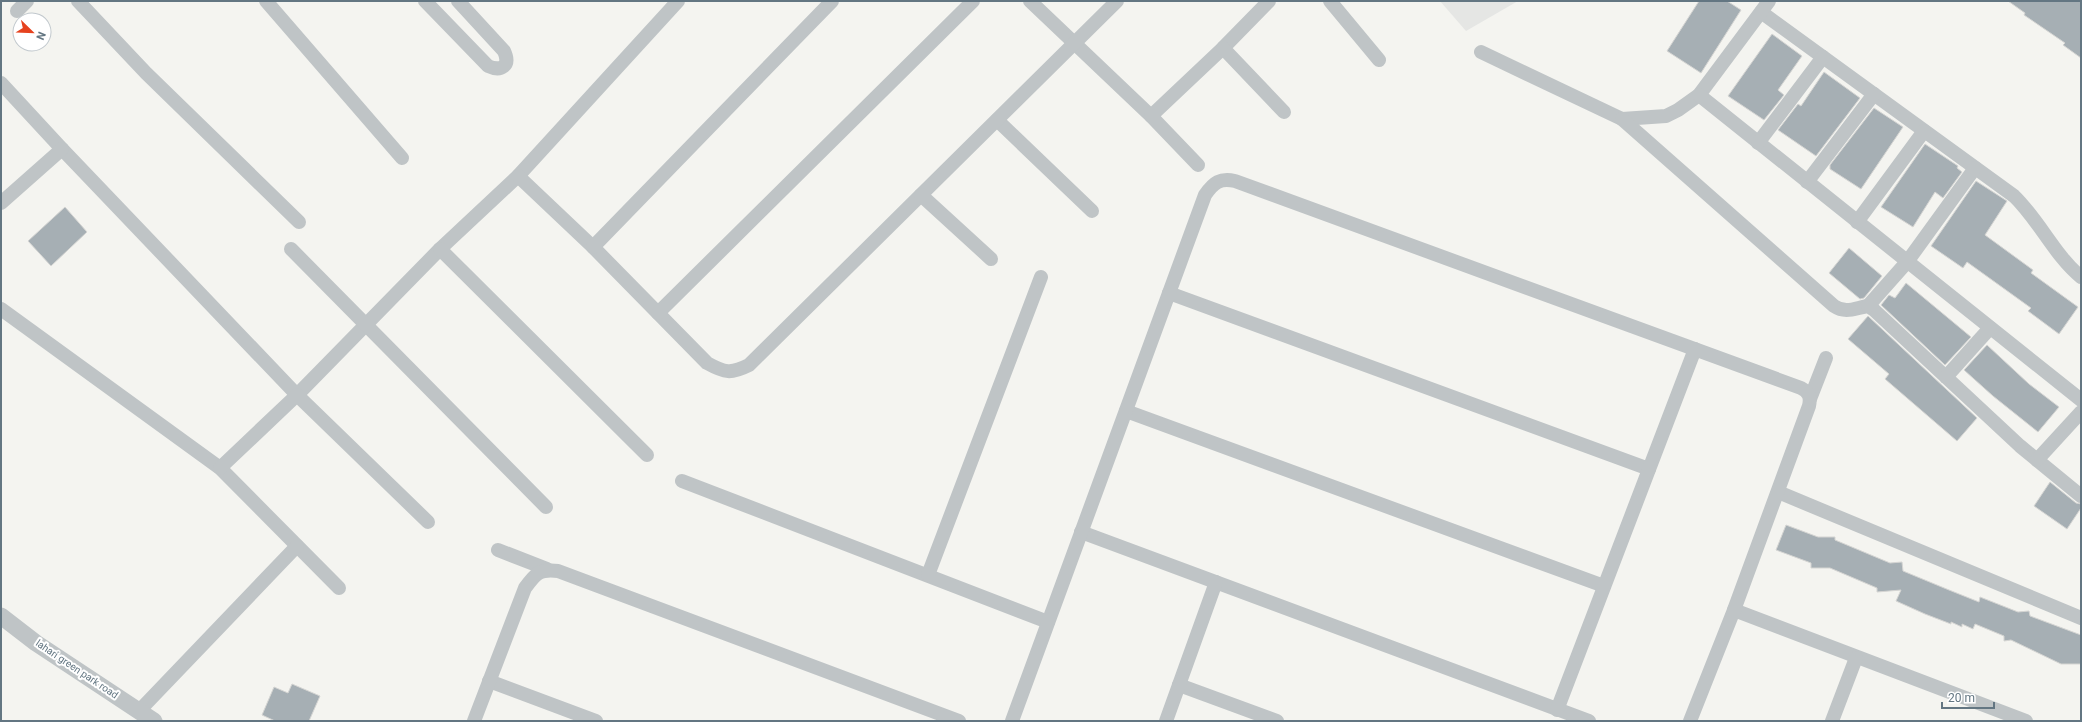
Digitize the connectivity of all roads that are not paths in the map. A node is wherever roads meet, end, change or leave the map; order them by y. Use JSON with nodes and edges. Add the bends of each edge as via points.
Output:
{"nodes":[{"id":1,"x":27,"y":1,"type":"edge"},
{"id":2,"x":78,"y":1,"type":"edge"},
{"id":3,"x":266,"y":1,"type":"edge"},
{"id":4,"x":425,"y":1,"type":"edge"},
{"id":5,"x":458,"y":1,"type":"edge"},
{"id":6,"x":678,"y":1,"type":"edge"},
{"id":7,"x":832,"y":1,"type":"edge"},
{"id":8,"x":973,"y":1,"type":"edge"},
{"id":9,"x":1030,"y":1,"type":"edge"},
{"id":10,"x":1117,"y":1,"type":"edge"},
{"id":11,"x":1269,"y":1,"type":"edge"},
{"id":12,"x":1330,"y":1,"type":"edge"},
{"id":13,"x":1765,"y":6,"type":"edge"},
{"id":14,"x":17,"y":11,"type":"dead end"},
{"id":15,"x":1074,"y":44,"type":"junction"},
{"id":16,"x":1223,"y":48,"type":"junction"},
{"id":17,"x":1482,"y":52,"type":"dead end"},
{"id":18,"x":1823,"y":56,"type":"junction"},
{"id":19,"x":1379,"y":60,"type":"dead end"},
{"id":20,"x":1,"y":83,"type":"edge"},
{"id":21,"x":1874,"y":94,"type":"junction"},
{"id":22,"x":1699,"y":95,"type":"junction"},
{"id":23,"x":1284,"y":112,"type":"dead end"},
{"id":24,"x":1151,"y":116,"type":"junction"},
{"id":25,"x":1622,"y":119,"type":"junction"},
{"id":26,"x":997,"y":120,"type":"junction"},
{"id":27,"x":1924,"y":131,"type":"junction"},
{"id":28,"x":1758,"y":143,"type":"junction"},
{"id":29,"x":62,"y":149,"type":"junction"},
{"id":30,"x":402,"y":158,"type":"dead end"},
{"id":31,"x":1198,"y":165,"type":"dead end"},
{"id":32,"x":1975,"y":168,"type":"junction"},
{"id":33,"x":518,"y":176,"type":"junction"},
{"id":34,"x":1807,"y":182,"type":"junction"},
{"id":35,"x":922,"y":195,"type":"junction"},
{"id":36,"x":1,"y":203,"type":"edge"},
{"id":37,"x":1092,"y":211,"type":"dead end"},
{"id":38,"x":299,"y":222,"type":"dead end"},
{"id":39,"x":1857,"y":222,"type":"junction"},
{"id":40,"x":593,"y":248,"type":"junction"},
{"id":41,"x":291,"y":249,"type":"dead end"},
{"id":42,"x":440,"y":249,"type":"junction"},
{"id":43,"x":991,"y":259,"type":"dead end"},
{"id":44,"x":1907,"y":262,"type":"junction"},
{"id":45,"x":1041,"y":277,"type":"dead end"},
{"id":46,"x":2081,"y":277,"type":"edge"},
{"id":47,"x":1169,"y":293,"type":"junction"},
{"id":48,"x":1868,"y":306,"type":"junction"},
{"id":49,"x":1,"y":309,"type":"edge"},
{"id":50,"x":658,"y":313,"type":"junction"},
{"id":51,"x":366,"y":325,"type":"junction"},
{"id":52,"x":1990,"y":328,"type":"junction"},
{"id":53,"x":1695,"y":349,"type":"junction"},
{"id":54,"x":1826,"y":358,"type":"dead end"},
{"id":55,"x":1946,"y":377,"type":"junction"},
{"id":56,"x":297,"y":395,"type":"junction"},
{"id":57,"x":1810,"y":399,"type":"junction"},
{"id":58,"x":2081,"y":400,"type":"edge"},
{"id":59,"x":1126,"y":411,"type":"junction"},
{"id":60,"x":2081,"y":412,"type":"edge"},
{"id":61,"x":647,"y":455,"type":"dead end"},
{"id":62,"x":2037,"y":460,"type":"junction"},
{"id":63,"x":220,"y":468,"type":"junction"},
{"id":64,"x":1649,"y":469,"type":"junction"},
{"id":65,"x":682,"y":481,"type":"dead end"},
{"id":66,"x":1778,"y":492,"type":"junction"},
{"id":67,"x":2081,"y":496,"type":"edge"},
{"id":68,"x":546,"y":507,"type":"dead end"},
{"id":69,"x":428,"y":522,"type":"dead end"},
{"id":70,"x":1081,"y":532,"type":"junction"},
{"id":71,"x":296,"y":546,"type":"junction"},
{"id":72,"x":498,"y":550,"type":"dead end"},
{"id":73,"x":546,"y":570,"type":"junction"},
{"id":74,"x":928,"y":575,"type":"junction"},
{"id":75,"x":1216,"y":582,"type":"junction"},
{"id":76,"x":1604,"y":586,"type":"junction"},
{"id":77,"x":339,"y":588,"type":"dead end"},
{"id":78,"x":1734,"y":610,"type":"junction"},
{"id":79,"x":1,"y":616,"type":"edge"},
{"id":80,"x":2081,"y":618,"type":"edge"},
{"id":81,"x":1048,"y":622,"type":"junction"},
{"id":82,"x":1856,"y":658,"type":"junction"},
{"id":83,"x":489,"y":681,"type":"junction"},
{"id":84,"x":1179,"y":685,"type":"junction"},
{"id":85,"x":1557,"y":710,"type":"junction"},
{"id":86,"x":139,"y":711,"type":"junction"},
{"id":87,"x":154,"y":721,"type":"edge"},
{"id":88,"x":474,"y":721,"type":"edge"},
{"id":89,"x":596,"y":721,"type":"edge"},
{"id":90,"x":959,"y":721,"type":"edge"},
{"id":91,"x":1012,"y":721,"type":"edge"},
{"id":92,"x":1166,"y":721,"type":"edge"},
{"id":93,"x":1278,"y":721,"type":"edge"},
{"id":94,"x":1589,"y":721,"type":"edge"},
{"id":95,"x":1690,"y":721,"type":"edge"},
{"id":96,"x":1832,"y":721,"type":"edge"},
{"id":97,"x":2026,"y":721,"type":"edge"}],
"edges":[{"from":1,"to":14,"type":"street"},
{"from":2,"to":38,"type":"street","via":[[146,73]]},
{"from":3,"to":30,"type":"street"},
{"from":4,"to":5,"type":"street","via":[[488,66],[501,68],[506,64],[504,51]]},
{"from":6,"to":33,"type":"street"},
{"from":7,"to":40,"type":"street"},
{"from":8,"to":50,"type":"street"},
{"from":9,"to":15,"type":"street"},
{"from":10,"to":15,"type":"street"},
{"from":11,"to":16,"type":"street"},
{"from":12,"to":19,"type":"street"},
{"from":13,"to":18,"type":"street"},
{"from":13,"to":22,"type":"street"},
{"from":15,"to":24,"type":"street"},
{"from":15,"to":26,"type":"street"},
{"from":16,"to":23,"type":"street"},
{"from":16,"to":24,"type":"street"},
{"from":17,"to":25,"type":"street"},
{"from":18,"to":21,"type":"street"},
{"from":18,"to":28,"type":"street"},
{"from":20,"to":29,"type":"street"},
{"from":21,"to":27,"type":"street"},
{"from":21,"to":34,"type":"street"},
{"from":22,"to":25,"type":"street","via":[[1666,116]]},
{"from":22,"to":28,"type":"street"},
{"from":24,"to":31,"type":"street"},
{"from":25,"to":48,"type":"street","via":[[1834,306],[1848,311]]},
{"from":26,"to":35,"type":"street"},
{"from":26,"to":37,"type":"street"},
{"from":27,"to":32,"type":"street"},
{"from":27,"to":39,"type":"street"},
{"from":28,"to":34,"type":"street"},
{"from":29,"to":36,"type":"street"},
{"from":29,"to":56,"type":"street"},
{"from":32,"to":44,"type":"street"},
{"from":32,"to":46,"type":"street","via":[[2014,196],[2026,208],[2067,263]]},
{"from":33,"to":40,"type":"street"},
{"from":33,"to":42,"type":"street"},
{"from":34,"to":39,"type":"street"},
{"from":35,"to":43,"type":"street"},
{"from":35,"to":50,"type":"street","via":[[749,365],[736,371],[721,372],[707,364]]},
{"from":39,"to":44,"type":"street"},
{"from":40,"to":50,"type":"street"},
{"from":41,"to":51,"type":"street"},
{"from":42,"to":51,"type":"street"},
{"from":42,"to":61,"type":"street"},
{"from":44,"to":48,"type":"street"},
{"from":44,"to":52,"type":"street"},
{"from":45,"to":74,"type":"street"},
{"from":47,"to":53,"type":"street","via":[[1205,195],[1214,183],[1224,179]]},
{"from":47,"to":59,"type":"street"},
{"from":47,"to":64,"type":"street"},
{"from":48,"to":55,"type":"street"},
{"from":49,"to":63,"type":"street"},
{"from":51,"to":56,"type":"street"},
{"from":51,"to":68,"type":"street"},
{"from":52,"to":55,"type":"street"},
{"from":52,"to":58,"type":"street"},
{"from":53,"to":57,"type":"street","via":[[1801,388],[1808,392]]},
{"from":53,"to":64,"type":"street"},
{"from":54,"to":57,"type":"street"},
{"from":55,"to":62,"type":"street"},
{"from":56,"to":63,"type":"street"},
{"from":56,"to":69,"type":"street"},
{"from":57,"to":66,"type":"street"},
{"from":59,"to":70,"type":"street"},
{"from":59,"to":76,"type":"street"},
{"from":60,"to":62,"type":"street"},
{"from":62,"to":67,"type":"street"},
{"from":63,"to":71,"type":"street"},
{"from":64,"to":76,"type":"street"},
{"from":65,"to":74,"type":"street"},
{"from":66,"to":78,"type":"street"},
{"from":66,"to":80,"type":"street"},
{"from":70,"to":75,"type":"street"},
{"from":70,"to":81,"type":"street"},
{"from":71,"to":77,"type":"street"},
{"from":71,"to":86,"type":"street"},
{"from":72,"to":73,"type":"street"},
{"from":73,"to":83,"type":"street","via":[[535,574],[525,588]]},
{"from":73,"to":90,"type":"street","via":[[558,571]]},
{"from":74,"to":81,"type":"street"},
{"from":75,"to":84,"type":"street"},
{"from":75,"to":85,"type":"street"},
{"from":76,"to":85,"type":"street"},
{"from":78,"to":82,"type":"street"},
{"from":78,"to":95,"type":"street"},
{"from":79,"to":86,"type":"street","name":"lahari green park road","via":[[36,643]]},
{"from":81,"to":91,"type":"street"},
{"from":82,"to":96,"type":"street"},
{"from":82,"to":97,"type":"street"},
{"from":83,"to":88,"type":"street"},
{"from":83,"to":89,"type":"street"},
{"from":84,"to":92,"type":"street"},
{"from":84,"to":93,"type":"street"},
{"from":85,"to":94,"type":"street"},
{"from":86,"to":87,"type":"street","name":"lahari green park road"}]}
